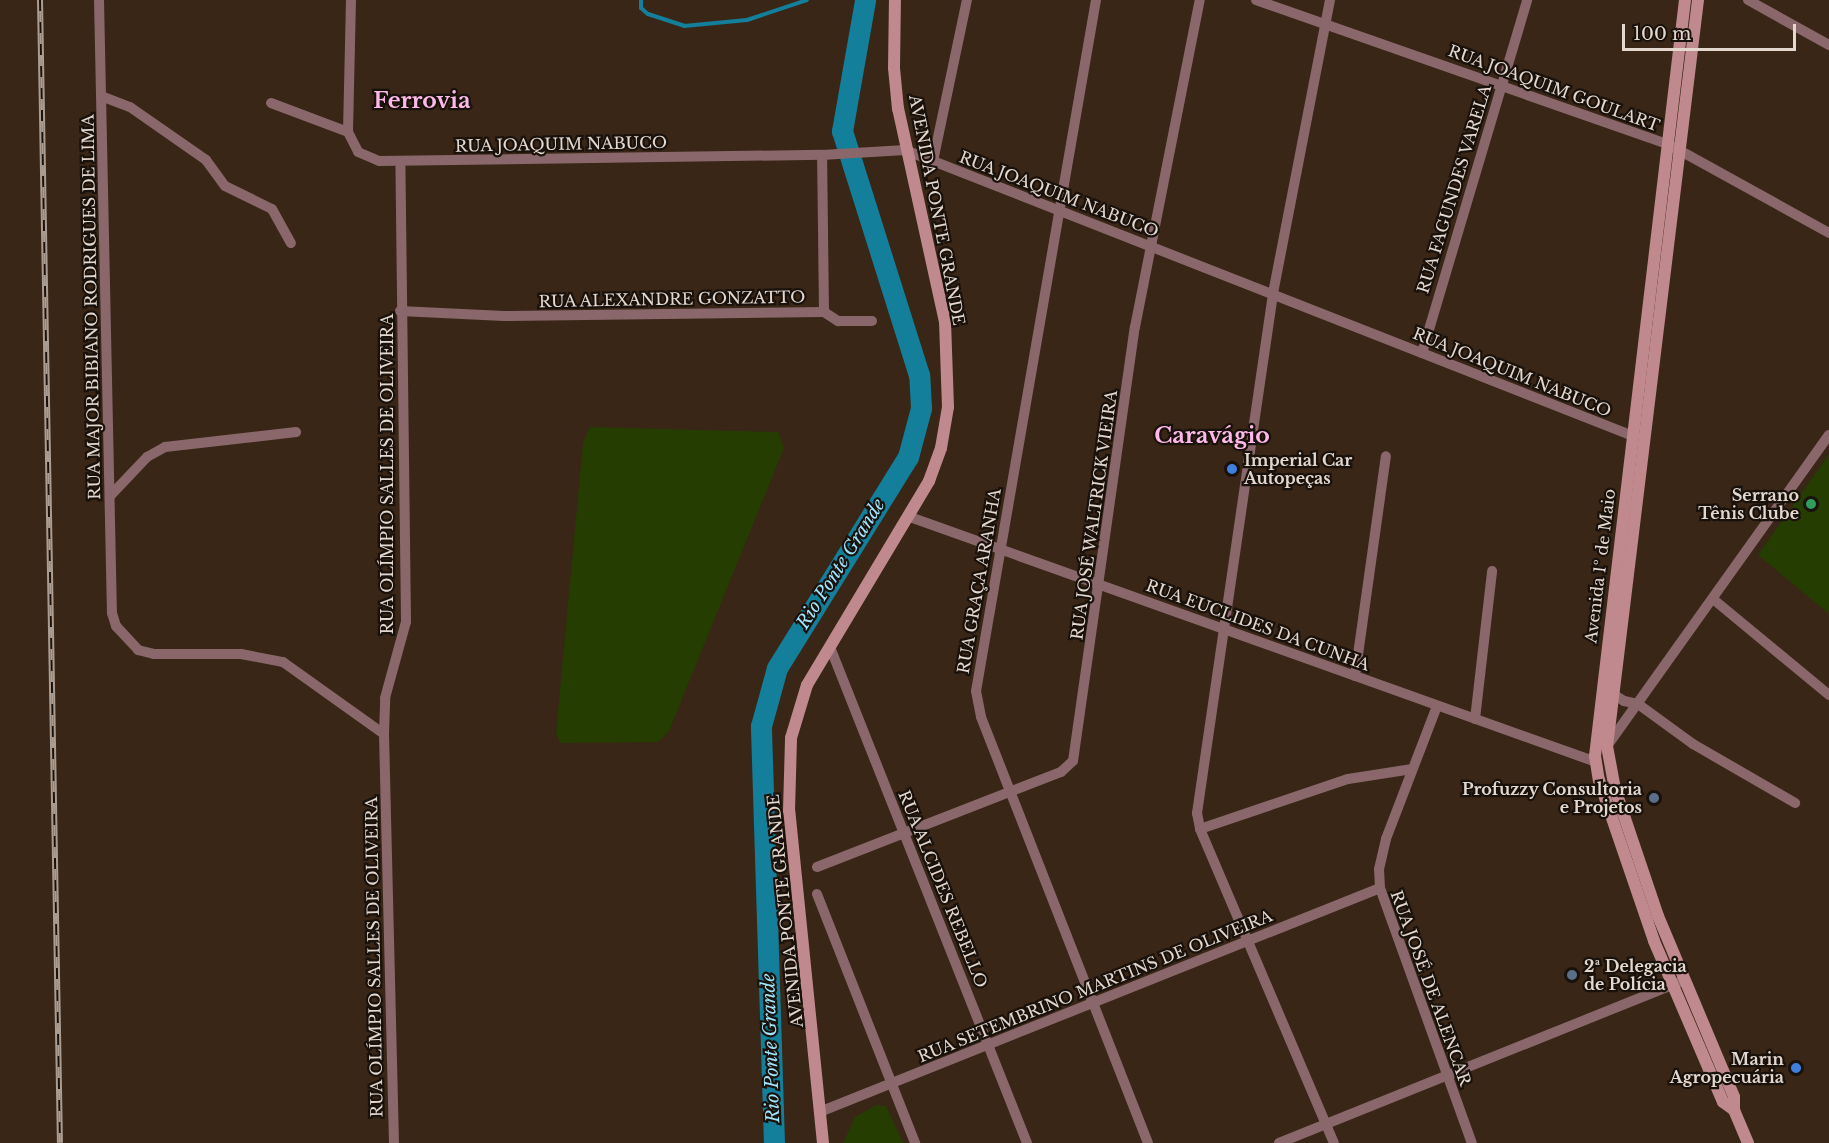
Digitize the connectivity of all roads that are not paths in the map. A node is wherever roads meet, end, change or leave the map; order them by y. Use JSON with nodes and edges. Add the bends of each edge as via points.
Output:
{"nodes":[{"id":1,"x":99,"y":0,"type":"edge"},
{"id":2,"x":351,"y":0,"type":"edge"},
{"id":3,"x":895,"y":0,"type":"edge"},
{"id":4,"x":967,"y":0,"type":"edge"},
{"id":5,"x":1096,"y":0,"type":"edge"},
{"id":6,"x":1200,"y":0,"type":"edge"},
{"id":7,"x":1256,"y":0,"type":"edge"},
{"id":8,"x":1330,"y":0,"type":"edge"},
{"id":9,"x":1527,"y":0,"type":"edge"},
{"id":10,"x":1685,"y":0,"type":"edge"},
{"id":11,"x":1698,"y":0,"type":"edge"},
{"id":12,"x":1748,"y":0,"type":"edge"},
{"id":13,"x":1326,"y":23,"type":"junction"},
{"id":14,"x":1829,"y":45,"type":"edge"},
{"id":15,"x":1501,"y":85,"type":"junction"},
{"id":16,"x":101,"y":96,"type":"junction"},
{"id":17,"x":271,"y":103,"type":"dead end"},
{"id":18,"x":348,"y":132,"type":"junction"},
{"id":19,"x":1668,"y":144,"type":"junction"},
{"id":20,"x":905,"y":150,"type":"junction"},
{"id":21,"x":1679,"y":153,"type":"junction"},
{"id":22,"x":822,"y":155,"type":"junction"},
{"id":23,"x":400,"y":161,"type":"junction"},
{"id":24,"x":933,"y":161,"type":"junction"},
{"id":25,"x":1059,"y":210,"type":"junction"},
{"id":26,"x":1829,"y":233,"type":"edge"},
{"id":27,"x":291,"y":243,"type":"dead end"},
{"id":28,"x":1154,"y":247,"type":"junction"},
{"id":29,"x":1273,"y":294,"type":"junction"},
{"id":30,"x":400,"y":311,"type":"junction"},
{"id":31,"x":824,"y":312,"type":"junction"},
{"id":32,"x":872,"y":321,"type":"dead end"},
{"id":33,"x":1422,"y":353,"type":"junction"},
{"id":34,"x":296,"y":432,"type":"dead end"},
{"id":35,"x":1829,"y":435,"type":"edge"},
{"id":36,"x":1638,"y":438,"type":"junction"},
{"id":37,"x":1386,"y":456,"type":"dead end"},
{"id":38,"x":110,"y":496,"type":"junction"},
{"id":39,"x":910,"y":517,"type":"junction"},
{"id":40,"x":999,"y":549,"type":"junction"},
{"id":41,"x":1492,"y":571,"type":"dead end"},
{"id":42,"x":1099,"y":584,"type":"junction"},
{"id":43,"x":1713,"y":599,"type":"junction"},
{"id":44,"x":1222,"y":628,"type":"junction"},
{"id":45,"x":830,"y":646,"type":"junction"},
{"id":46,"x":1355,"y":676,"type":"junction"},
{"id":47,"x":1613,"y":694,"type":"junction"},
{"id":48,"x":1829,"y":695,"type":"edge"},
{"id":49,"x":1638,"y":704,"type":"junction"},
{"id":50,"x":1437,"y":706,"type":"junction"},
{"id":51,"x":1475,"y":719,"type":"junction"},
{"id":52,"x":384,"y":734,"type":"junction"},
{"id":53,"x":1607,"y":746,"type":"junction"},
{"id":54,"x":1596,"y":762,"type":"junction"},
{"id":55,"x":1412,"y":769,"type":"junction"},
{"id":56,"x":1010,"y":791,"type":"junction"},
{"id":57,"x":1795,"y":803,"type":"dead end"},
{"id":58,"x":1200,"y":829,"type":"junction"},
{"id":59,"x":904,"y":833,"type":"junction"},
{"id":60,"x":817,"y":867,"type":"dead end"},
{"id":61,"x":1646,"y":880,"type":"junction"},
{"id":62,"x":1633,"y":884,"type":"junction"},
{"id":63,"x":1380,"y":888,"type":"junction"},
{"id":64,"x":817,"y":894,"type":"dead end"},
{"id":65,"x":1248,"y":941,"type":"junction"},
{"id":66,"x":1684,"y":980,"type":"junction"},
{"id":67,"x":1672,"y":985,"type":"junction"},
{"id":68,"x":1092,"y":1003,"type":"junction"},
{"id":69,"x":988,"y":1045,"type":"junction"},
{"id":70,"x":1446,"y":1076,"type":"junction"},
{"id":71,"x":891,"y":1083,"type":"junction"},
{"id":72,"x":1734,"y":1110,"type":"junction"},
{"id":73,"x":822,"y":1111,"type":"junction"},
{"id":74,"x":1326,"y":1124,"type":"junction"},
{"id":75,"x":394,"y":1143,"type":"edge"},
{"id":76,"x":823,"y":1143,"type":"edge"},
{"id":77,"x":915,"y":1143,"type":"edge"},
{"id":78,"x":1027,"y":1143,"type":"edge"},
{"id":79,"x":1148,"y":1143,"type":"edge"},
{"id":80,"x":1279,"y":1143,"type":"edge"},
{"id":81,"x":1334,"y":1143,"type":"edge"},
{"id":82,"x":1472,"y":1143,"type":"edge"},
{"id":83,"x":1748,"y":1143,"type":"edge"}],
"edges":[{"from":1,"to":16,"type":"street","name":"RUA MAJOR BIBIANO RODRIGUES DE LIMA"},
{"from":2,"to":18,"type":"street"},
{"from":3,"to":20,"type":"main road","name":"AVENIDA PONTE GRANDE","via":[[894,68]]},
{"from":4,"to":24,"type":"street"},
{"from":5,"to":25,"type":"street","name":"RUA GRAÇA ARANHA"},
{"from":6,"to":28,"type":"street","name":"RUA JOSÉ WALTRICK VIEIRA"},
{"from":7,"to":13,"type":"street","name":"RUA JOAQUIM GOULART"},
{"from":8,"to":13,"type":"street"},
{"from":9,"to":15,"type":"street","name":"RUA FAGUNDES VARELA"},
{"from":10,"to":19,"type":"main road","name":"Avenida 1º de Maio"},
{"from":11,"to":21,"type":"main road","name":"Avenida 1º de Maio"},
{"from":12,"to":14,"type":"street"},
{"from":13,"to":15,"type":"street","name":"RUA JOAQUIM GOULART"},
{"from":13,"to":29,"type":"street"},
{"from":15,"to":19,"type":"street","name":"RUA JOAQUIM GOULART"},
{"from":15,"to":33,"type":"street","name":"RUA FAGUNDES VARELA"},
{"from":16,"to":27,"type":"street","via":[[130,107],[206,160],[225,186],[272,209]]},
{"from":16,"to":38,"type":"street","name":"RUA MAJOR BIBIANO RODRIGUES DE LIMA"},
{"from":17,"to":18,"type":"street"},
{"from":18,"to":23,"type":"street","name":"RUA JOAQUIM NABUCO","via":[[357,153],[368,159]]},
{"from":19,"to":21,"type":"street","name":"RUA JOAQUIM GOULART"},
{"from":19,"to":36,"type":"main road","name":"Avenida 1º de Maio"},
{"from":20,"to":22,"type":"street","name":"RUA JOAQUIM NABUCO"},
{"from":20,"to":24,"type":"street","name":"RUA JOAQUIM NABUCO"},
{"from":20,"to":39,"type":"main road","name":"AVENIDA PONTE GRANDE","via":[[937,284],[948,369],[948,407],[940,448]]},
{"from":21,"to":26,"type":"street","name":"RUA JOAQUIM GOULART"},
{"from":21,"to":36,"type":"main road","name":"Avenida 1º de Maio"},
{"from":22,"to":23,"type":"street","name":"RUA JOAQUIM NABUCO"},
{"from":22,"to":31,"type":"street","name":"RUA ALEXANDRE GONZATTO"},
{"from":23,"to":30,"type":"street","name":"RUA OLÍMPIO SALLES DE OLIVEIRA"},
{"from":24,"to":25,"type":"street","name":"RUA JOAQUIM NABUCO"},
{"from":25,"to":28,"type":"street","name":"RUA JOAQUIM NABUCO"},
{"from":25,"to":40,"type":"street","name":"RUA GRAÇA ARANHA"},
{"from":28,"to":29,"type":"street","name":"RUA JOAQUIM NABUCO"},
{"from":28,"to":42,"type":"street","name":"RUA JOSÉ WALTRICK VIEIRA","via":[[1135,327]]},
{"from":29,"to":33,"type":"street","name":"RUA JOAQUIM NABUCO"},
{"from":29,"to":44,"type":"street"},
{"from":30,"to":31,"type":"street","name":"RUA ALEXANDRE GONZATTO","via":[[504,316]]},
{"from":30,"to":52,"type":"street","name":"RUA OLÍMPIO SALLES DE OLIVEIRA","via":[[406,622],[385,698]]},
{"from":31,"to":32,"type":"street","via":[[838,321]]},
{"from":33,"to":36,"type":"street","name":"RUA JOAQUIM NABUCO"},
{"from":34,"to":38,"type":"street","via":[[165,447],[147,457]]},
{"from":35,"to":43,"type":"street"},
{"from":36,"to":47,"type":"main road","name":"Avenida 1º de Maio"},
{"from":36,"to":54,"type":"main road","name":"Avenida 1º de Maio"},
{"from":37,"to":46,"type":"street"},
{"from":38,"to":52,"type":"street","name":"RUA MAJOR BIBIANO RODRIGUES DE LIMA","via":[[112,612],[126,640],[138,650],[241,654],[283,662]]},
{"from":39,"to":40,"type":"street","name":"RUA EUCLIDES DA CUNHA"},
{"from":39,"to":45,"type":"main road","name":"AVENIDA PONTE GRANDE"},
{"from":40,"to":42,"type":"street","name":"RUA EUCLIDES DA CUNHA"},
{"from":40,"to":56,"type":"street","name":"RUA GRAÇA ARANHA","via":[[976,691],[981,717]]},
{"from":41,"to":51,"type":"street"},
{"from":42,"to":44,"type":"street","name":"RUA EUCLIDES DA CUNHA"},
{"from":42,"to":56,"type":"street","name":"RUA JOSÉ WALTRICK VIEIRA","via":[[1073,761],[1066,769]]},
{"from":43,"to":48,"type":"street"},
{"from":43,"to":49,"type":"street"},
{"from":44,"to":46,"type":"street","name":"RUA EUCLIDES DA CUNHA"},
{"from":44,"to":58,"type":"street","via":[[1197,797]]},
{"from":45,"to":59,"type":"street","name":"RUA ALCIDES REBELLO"},
{"from":45,"to":73,"type":"main road","name":"AVENIDA PONTE GRANDE","via":[[799,707],[788,774],[792,846]]},
{"from":46,"to":50,"type":"street","name":"RUA EUCLIDES DA CUNHA"},
{"from":47,"to":49,"type":"street"},
{"from":47,"to":53,"type":"main road","name":"Avenida 1º de Maio"},
{"from":49,"to":53,"type":"street"},
{"from":49,"to":57,"type":"street","via":[[1686,740]]},
{"from":50,"to":51,"type":"street","name":"RUA EUCLIDES DA CUNHA"},
{"from":50,"to":55,"type":"street","name":"RUA JOSÉ DE ALENCAR"},
{"from":51,"to":54,"type":"street","name":"RUA EUCLIDES DA CUNHA"},
{"from":52,"to":75,"type":"street","name":"RUA OLÍMPIO SALLES DE OLIVEIRA"},
{"from":53,"to":54,"type":"main road"},
{"from":53,"to":61,"type":"main road","name":"Avenida 1º de Maio","via":[[1615,789]]},
{"from":54,"to":62,"type":"main road","name":"Avenida 1º de Maio"},
{"from":55,"to":58,"type":"street","via":[[1329,784]]},
{"from":55,"to":63,"type":"street","name":"RUA JOSÉ DE ALENCAR","via":[[1381,855]]},
{"from":56,"to":59,"type":"street","name":"RUA JOSÉ WALTRICK VIEIRA"},
{"from":56,"to":68,"type":"street","name":"RUA GRAÇA ARANHA"},
{"from":58,"to":65,"type":"street"},
{"from":59,"to":60,"type":"street","name":"RUA JOSÉ WALTRICK VIEIRA"},
{"from":59,"to":69,"type":"street","name":"RUA ALCIDES REBELLO"},
{"from":61,"to":62,"type":"main road"},
{"from":61,"to":66,"type":"main road","name":"Avenida 1º de Maio"},
{"from":62,"to":67,"type":"main road","name":"Avenida 1º de Maio"},
{"from":63,"to":65,"type":"street","name":"RUA SETEMBRINO MARTINS DE OLIVEIRA"},
{"from":63,"to":70,"type":"street","name":"RUA JOSÉ DE ALENCAR"},
{"from":64,"to":71,"type":"street"},
{"from":65,"to":68,"type":"street","name":"RUA SETEMBRINO MARTINS DE OLIVEIRA"},
{"from":65,"to":74,"type":"street"},
{"from":66,"to":67,"type":"street"},
{"from":66,"to":72,"type":"main road","name":"Avenida 1º de Maio","via":[[1734,1098]]},
{"from":67,"to":70,"type":"street"},
{"from":67,"to":72,"type":"main road","name":"Avenida 1º de Maio","via":[[1723,1102]]},
{"from":68,"to":69,"type":"street","name":"RUA SETEMBRINO MARTINS DE OLIVEIRA"},
{"from":68,"to":79,"type":"street","name":"RUA GRAÇA ARANHA"},
{"from":69,"to":71,"type":"street","name":"RUA SETEMBRINO MARTINS DE OLIVEIRA"},
{"from":69,"to":78,"type":"street","name":"RUA ALCIDES REBELLO"},
{"from":70,"to":74,"type":"street"},
{"from":70,"to":82,"type":"street","name":"RUA JOSÉ DE ALENCAR"},
{"from":71,"to":73,"type":"street","name":"RUA SETEMBRINO MARTINS DE OLIVEIRA"},
{"from":71,"to":77,"type":"street"},
{"from":72,"to":83,"type":"main road","name":"Avenida 1º de Maio"},
{"from":73,"to":76,"type":"main road","name":"AVENIDA PONTE GRANDE"},
{"from":74,"to":80,"type":"street"},
{"from":74,"to":81,"type":"street"}]}
